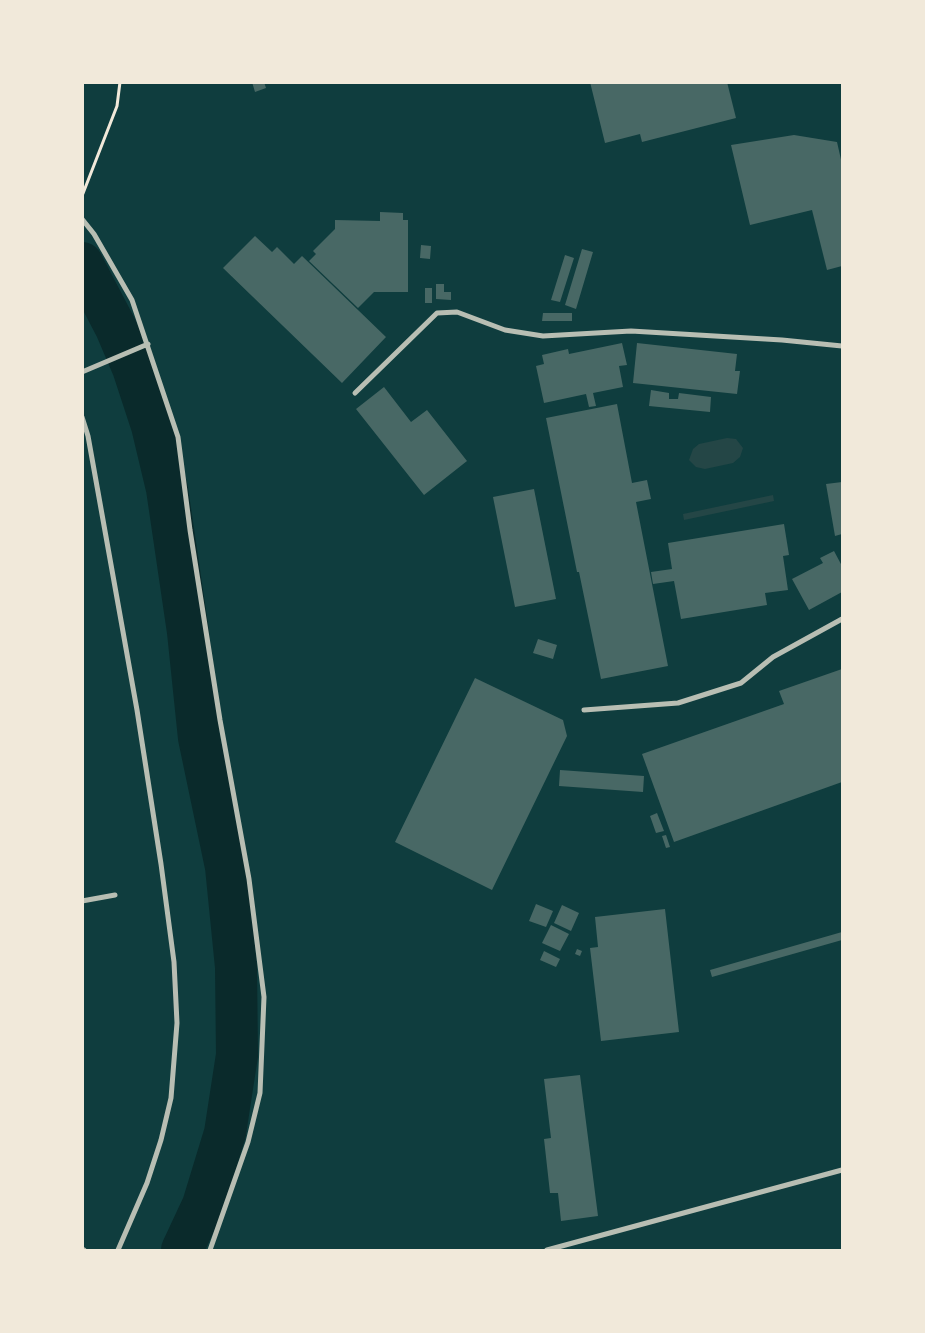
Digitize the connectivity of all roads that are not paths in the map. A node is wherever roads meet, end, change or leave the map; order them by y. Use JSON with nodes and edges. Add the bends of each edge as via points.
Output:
{"nodes":[{"id":1,"x":82,"y":219,"type":"edge"},
{"id":2,"x":148,"y":344,"type":"junction"},
{"id":3,"x":842,"y":346,"type":"edge"},
{"id":4,"x":82,"y":372,"type":"edge"},
{"id":5,"x":355,"y":393,"type":"dead end"},
{"id":6,"x":82,"y":416,"type":"edge"},
{"id":7,"x":842,"y":619,"type":"edge"},
{"id":8,"x":584,"y":710,"type":"dead end"},
{"id":9,"x":115,"y":896,"type":"dead end"},
{"id":10,"x":82,"y":901,"type":"edge"},
{"id":11,"x":842,"y":1170,"type":"edge"},
{"id":12,"x":118,"y":1250,"type":"edge"},
{"id":13,"x":210,"y":1250,"type":"edge"},
{"id":14,"x":548,"y":1250,"type":"edge"}],
"edges":[{"from":1,"to":2,"type":"street","via":[[132,300]]},
{"from":2,"to":4,"type":"street"},
{"from":2,"to":13,"type":"street","via":[[178,437],[220,720],[249,879],[264,997],[260,1093],[248,1142]]},
{"from":3,"to":5,"type":"street","via":[[631,331],[543,336],[505,330],[457,312],[436,313]]},
{"from":6,"to":12,"type":"street","via":[[137,710],[163,874],[176,988],[177,1023],[171,1098],[150,1174]]},
{"from":7,"to":8,"type":"street","via":[[773,657],[741,683],[678,703]]},
{"from":9,"to":10,"type":"street"},
{"from":11,"to":14,"type":"street"}]}
